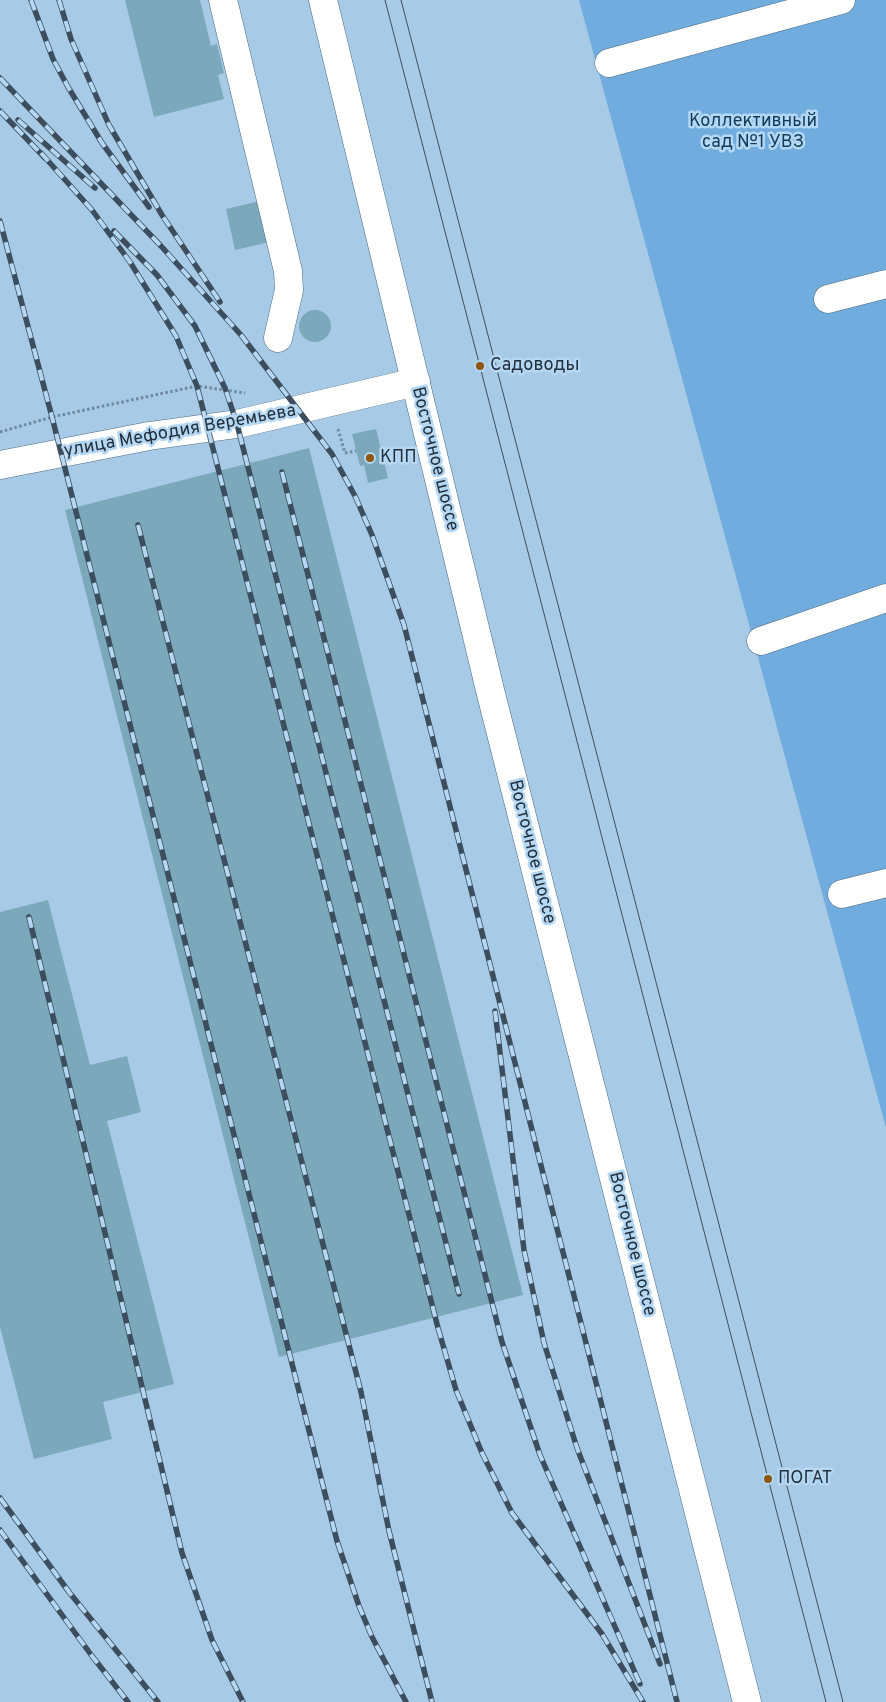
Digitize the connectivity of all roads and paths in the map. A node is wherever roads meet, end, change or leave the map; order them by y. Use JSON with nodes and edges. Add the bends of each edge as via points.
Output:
{"nodes":[{"id":1,"x":222,"y":0,"type":"edge"},
{"id":2,"x":323,"y":0,"type":"edge"},
{"id":3,"x":841,"y":0,"type":"edge"},
{"id":4,"x":609,"y":63,"type":"dead end"},
{"id":5,"x":886,"y":284,"type":"edge"},
{"id":6,"x":828,"y":299,"type":"dead end"},
{"id":7,"x":278,"y":338,"type":"dead end"},
{"id":8,"x":416,"y":382,"type":"junction"},
{"id":9,"x":0,"y":465,"type":"edge"},
{"id":10,"x":886,"y":598,"type":"edge"},
{"id":11,"x":761,"y":641,"type":"dead end"},
{"id":12,"x":886,"y":883,"type":"edge"},
{"id":13,"x":842,"y":894,"type":"dead end"},
{"id":14,"x":748,"y":1702,"type":"edge"}],
"edges":[{"from":1,"to":7,"type":"main road","via":[[288,271],[289,290]]},
{"from":2,"to":8,"type":"main road","name":"Восточное шоссе"},
{"from":3,"to":4,"type":"main road"},
{"from":5,"to":6,"type":"main road"},
{"from":8,"to":9,"type":"main road","name":"улица Мефодия Веремьева","via":[[237,424],[148,436]]},
{"from":8,"to":14,"type":"main road","name":"Восточное шоссе","via":[[490,690]]},
{"from":10,"to":11,"type":"main road"},
{"from":12,"to":13,"type":"main road"}]}
